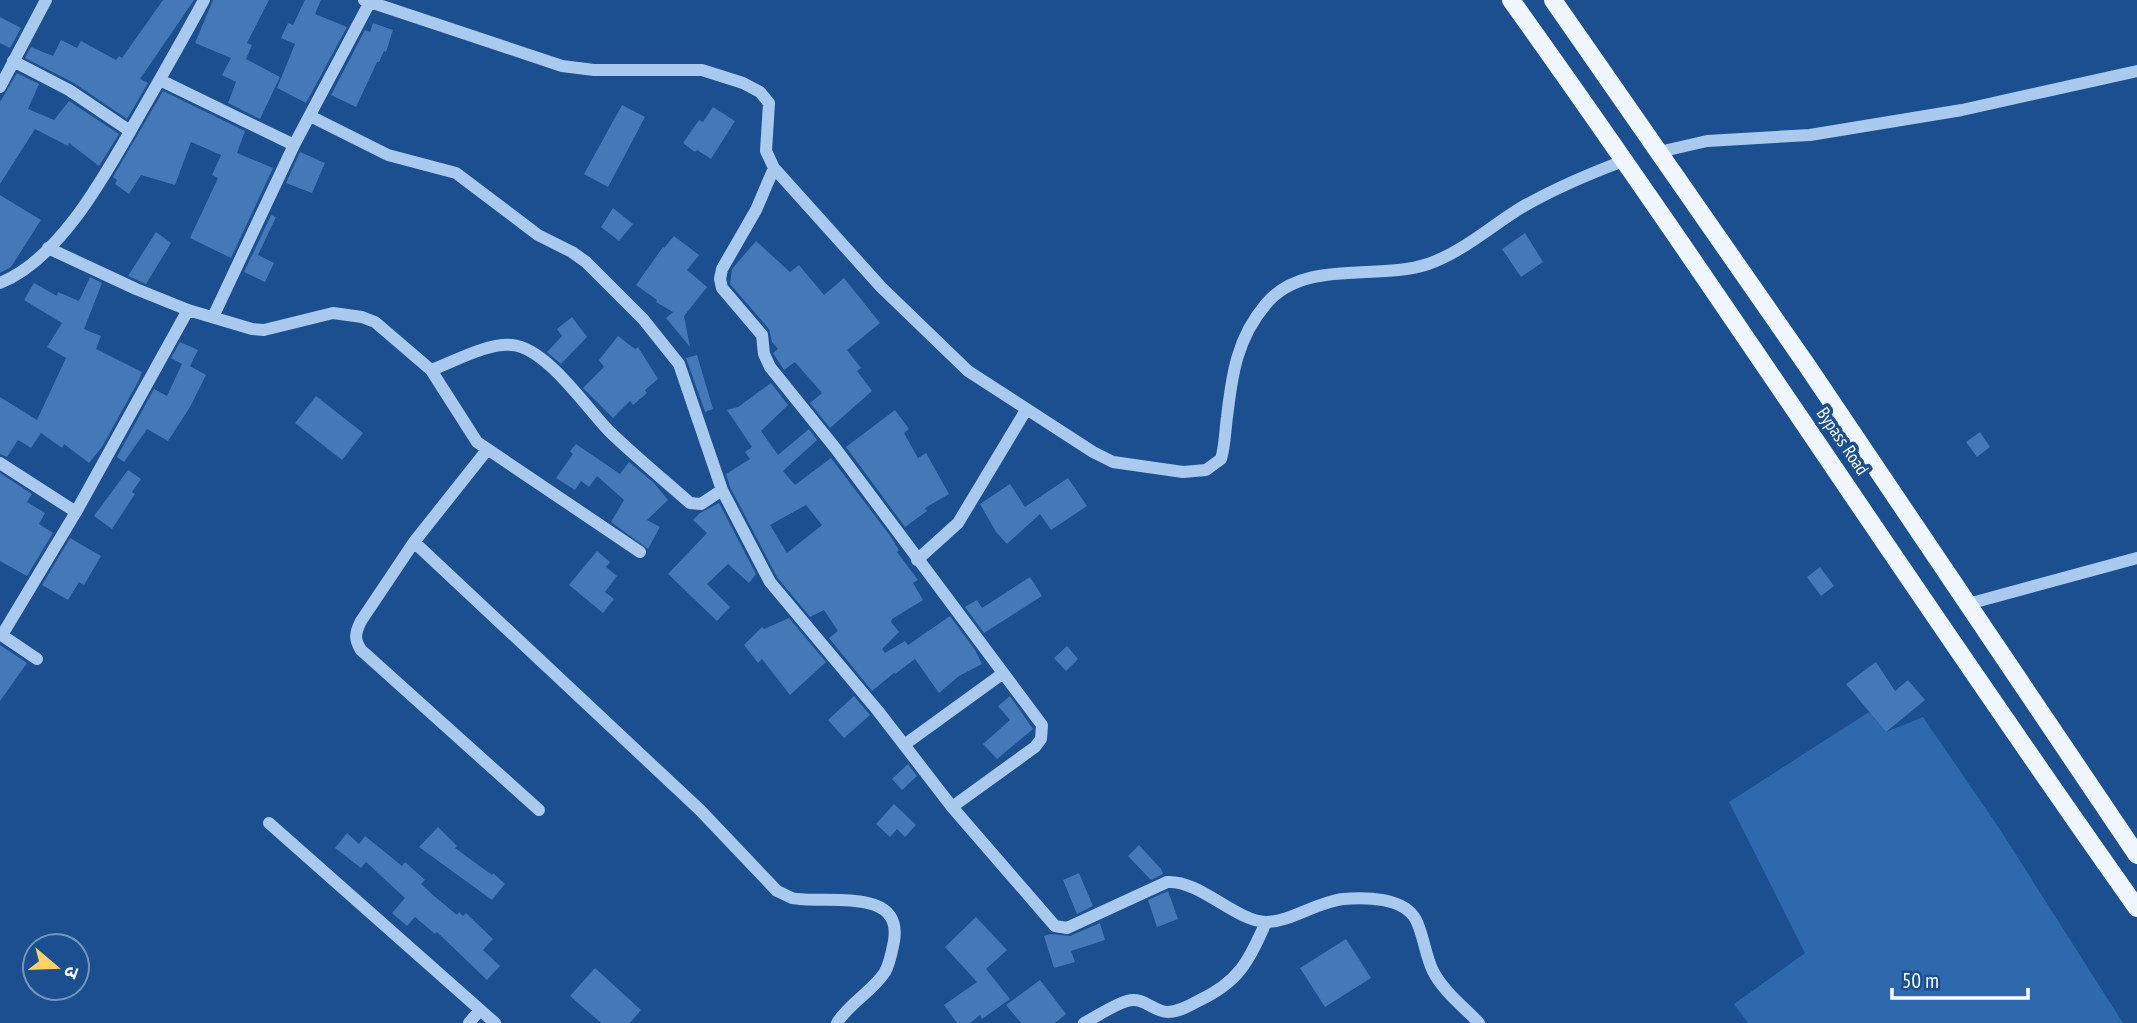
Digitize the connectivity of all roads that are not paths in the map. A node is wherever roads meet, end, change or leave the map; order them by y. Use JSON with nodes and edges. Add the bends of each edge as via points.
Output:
{"nodes":[{"id":1,"x":46,"y":0,"type":"edge"},
{"id":2,"x":204,"y":0,"type":"edge"},
{"id":3,"x":1511,"y":0,"type":"edge"},
{"id":4,"x":1553,"y":0,"type":"edge"},
{"id":5,"x":368,"y":1,"type":"edge"},
{"id":6,"x":13,"y":61,"type":"junction"},
{"id":7,"x":2137,"y":71,"type":"edge"},
{"id":8,"x":160,"y":80,"type":"junction"},
{"id":9,"x":0,"y":87,"type":"edge"},
{"id":10,"x":310,"y":116,"type":"junction"},
{"id":11,"x":130,"y":131,"type":"junction"},
{"id":12,"x":294,"y":145,"type":"junction"},
{"id":13,"x":1659,"y":152,"type":"junction"},
{"id":14,"x":1626,"y":160,"type":"junction"},
{"id":15,"x":774,"y":168,"type":"junction"},
{"id":16,"x":47,"y":248,"type":"junction"},
{"id":17,"x":0,"y":283,"type":"edge"},
{"id":18,"x":188,"y":310,"type":"junction"},
{"id":19,"x":213,"y":317,"type":"junction"},
{"id":20,"x":431,"y":370,"type":"junction"},
{"id":21,"x":1026,"y":410,"type":"junction"},
{"id":22,"x":487,"y":450,"type":"junction"},
{"id":23,"x":0,"y":463,"type":"edge"},
{"id":24,"x":722,"y":490,"type":"junction"},
{"id":25,"x":76,"y":512,"type":"junction"},
{"id":26,"x":414,"y":542,"type":"junction"},
{"id":27,"x":640,"y":552,"type":"dead end"},
{"id":28,"x":2137,"y":558,"type":"edge"},
{"id":29,"x":917,"y":560,"type":"junction"},
{"id":30,"x":1968,"y":604,"type":"junction"},
{"id":31,"x":1,"y":634,"type":"edge"},
{"id":32,"x":37,"y":659,"type":"dead end"},
{"id":33,"x":1002,"y":674,"type":"junction"},
{"id":34,"x":904,"y":745,"type":"junction"},
{"id":35,"x":952,"y":807,"type":"junction"},
{"id":36,"x":539,"y":810,"type":"dead end"},
{"id":37,"x":269,"y":823,"type":"dead end"},
{"id":38,"x":2137,"y":855,"type":"edge"},
{"id":39,"x":2137,"y":908,"type":"edge"},
{"id":40,"x":1266,"y":922,"type":"junction"},
{"id":41,"x":480,"y":1010,"type":"junction"},
{"id":42,"x":470,"y":1023,"type":"edge"},
{"id":43,"x":495,"y":1023,"type":"edge"},
{"id":44,"x":837,"y":1023,"type":"edge"},
{"id":45,"x":1084,"y":1023,"type":"edge"},
{"id":46,"x":1479,"y":1023,"type":"edge"}],
"edges":[{"from":1,"to":6,"type":"street"},
{"from":2,"to":8,"type":"street"},
{"from":3,"to":14,"type":"main road","name":"Bypass Road"},
{"from":4,"to":13,"type":"main road","name":"Bypass Road"},
{"from":5,"to":10,"type":"street"},
{"from":5,"to":15,"type":"street","via":[[562,66],[702,71],[743,83],[769,103],[766,150]]},
{"from":6,"to":9,"type":"street"},
{"from":6,"to":11,"type":"street","via":[[77,95]]},
{"from":7,"to":13,"type":"street","via":[[1962,110],[1810,135],[1707,141]]},
{"from":8,"to":11,"type":"street"},
{"from":8,"to":12,"type":"street"},
{"from":10,"to":12,"type":"street"},
{"from":10,"to":24,"type":"street","via":[[388,155],[456,173],[538,235],[586,262],[643,319],[679,364]]},
{"from":11,"to":16,"type":"street","via":[[82,209]]},
{"from":12,"to":19,"type":"street"},
{"from":13,"to":30,"type":"main road","name":"Bypass Road"},
{"from":14,"to":21,"type":"street","via":[[1524,206],[1430,264],[1325,275],[1292,284],[1268,301],[1250,325],[1233,366],[1224,451],[1206,470],[1183,472],[1113,462]]},
{"from":14,"to":39,"type":"main road","name":"Bypass Road"},
{"from":15,"to":21,"type":"street","via":[[881,287],[968,371]]},
{"from":15,"to":29,"type":"street","via":[[722,269],[722,288],[762,335],[770,367]]},
{"from":16,"to":17,"type":"street"},
{"from":16,"to":18,"type":"street"},
{"from":18,"to":19,"type":"street"},
{"from":18,"to":25,"type":"street"},
{"from":19,"to":20,"type":"street","via":[[264,330],[322,314],[362,317],[386,330]]},
{"from":20,"to":22,"type":"street","via":[[467,428]]},
{"from":20,"to":24,"type":"street","via":[[492,346],[528,350],[690,503],[701,504]]},
{"from":21,"to":29,"type":"street","via":[[958,523]]},
{"from":22,"to":26,"type":"street"},
{"from":22,"to":27,"type":"street"},
{"from":23,"to":25,"type":"street"},
{"from":24,"to":34,"type":"street","via":[[770,582]]},
{"from":25,"to":31,"type":"street"},
{"from":26,"to":36,"type":"street","via":[[361,621],[355,641]]},
{"from":26,"to":44,"type":"street","via":[[700,810],[777,891],[793,898],[862,901],[889,914],[895,933],[885,972]]},
{"from":28,"to":30,"type":"street"},
{"from":29,"to":33,"type":"street"},
{"from":30,"to":38,"type":"main road","name":"Bypass Road"},
{"from":31,"to":32,"type":"street"},
{"from":33,"to":34,"type":"street"},
{"from":33,"to":35,"type":"street","via":[[1042,725],[1041,739]]},
{"from":34,"to":35,"type":"street"},
{"from":35,"to":40,"type":"street","via":[[1050,922],[1061,929],[1175,881]]},
{"from":37,"to":41,"type":"street"},
{"from":40,"to":45,"type":"street","via":[[1250,957],[1219,991],[1169,1012],[1136,999],[1127,1001]]},
{"from":40,"to":46,"type":"street","via":[[1331,901],[1400,905],[1416,920],[1439,981]]},
{"from":41,"to":42,"type":"street"},
{"from":41,"to":43,"type":"street"}]}
